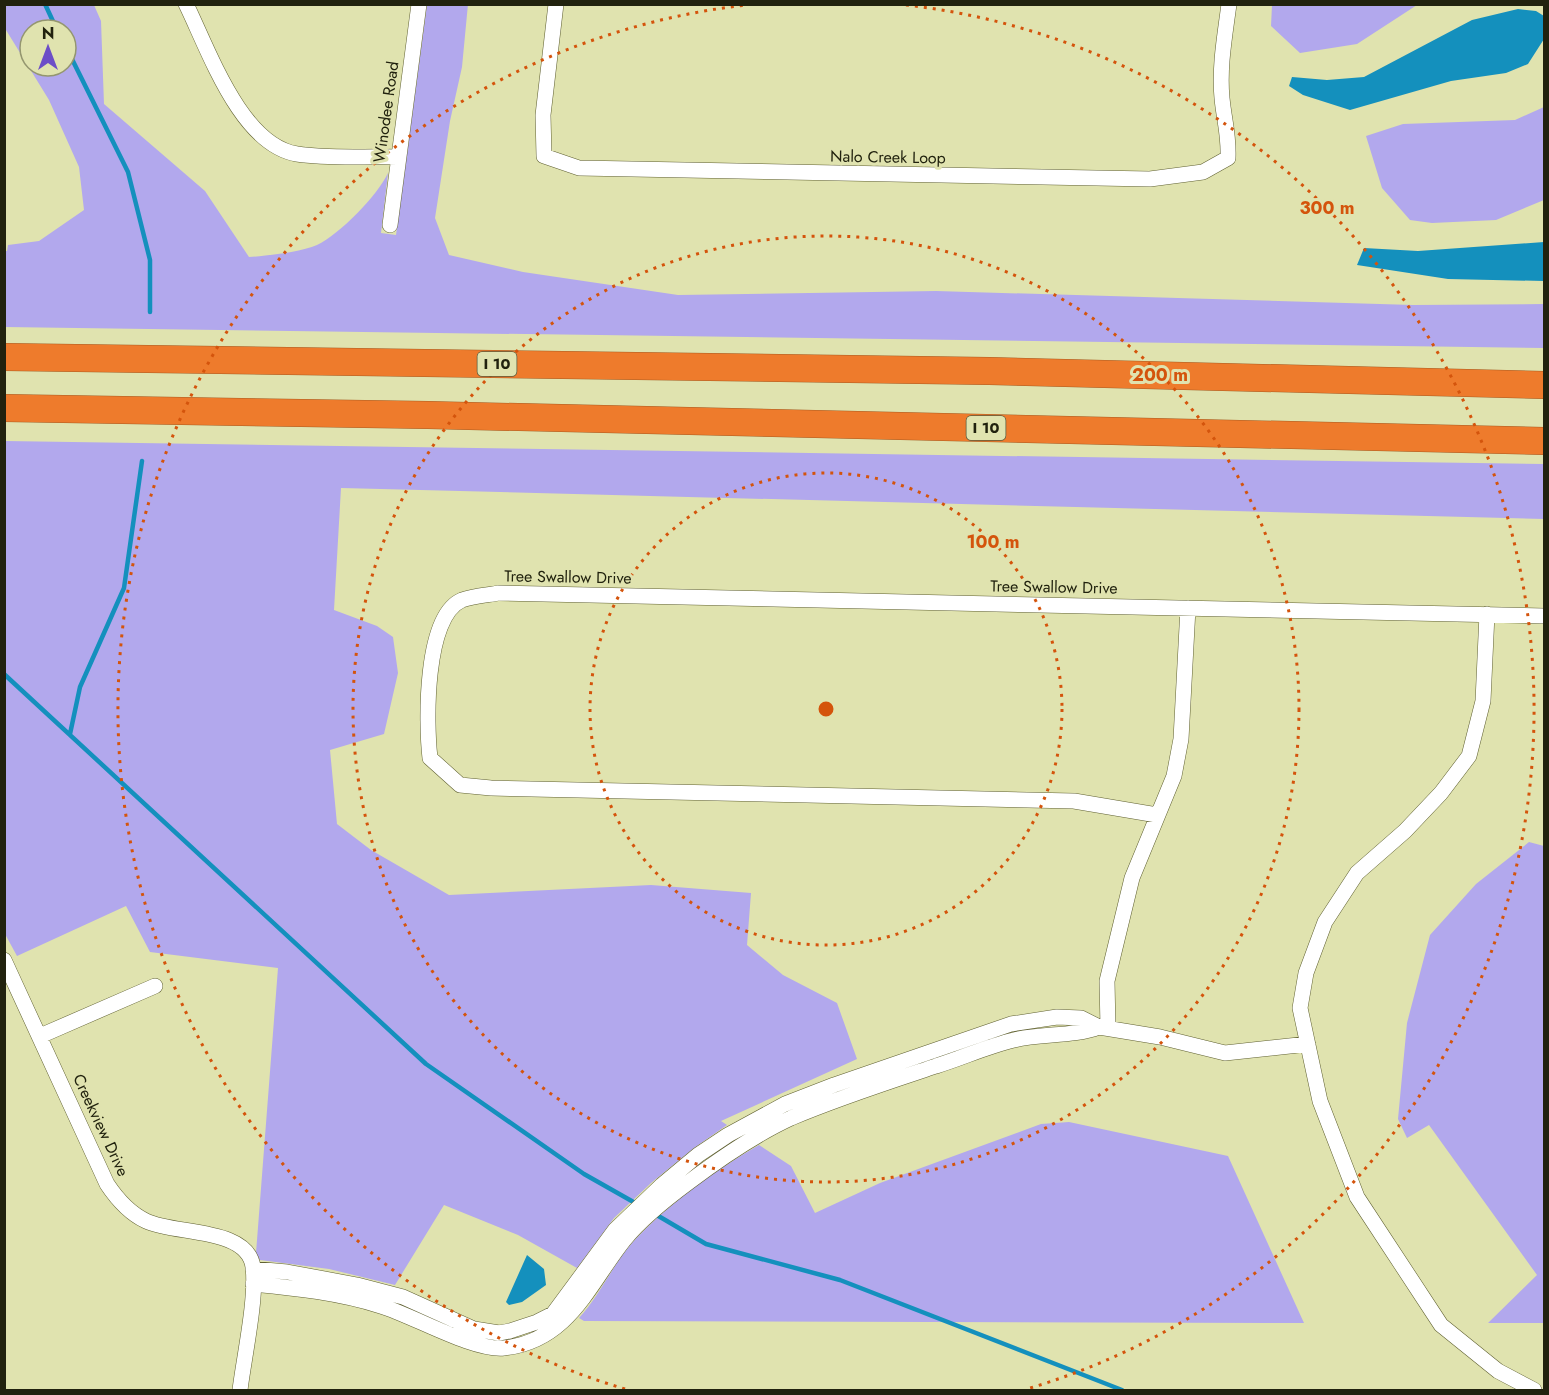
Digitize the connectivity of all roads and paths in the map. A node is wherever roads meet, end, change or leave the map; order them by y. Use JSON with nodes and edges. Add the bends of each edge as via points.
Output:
{"nodes":[{"id":1,"x":419,"y":4,"type":"edge"},
{"id":2,"x":556,"y":4,"type":"edge"},
{"id":3,"x":1229,"y":4,"type":"edge"},
{"id":4,"x":190,"y":6,"type":"edge"},
{"id":5,"x":398,"y":157,"type":"junction"},
{"id":6,"x":390,"y":225,"type":"dead end"},
{"id":7,"x":4,"y":357,"type":"edge"},
{"id":8,"x":1545,"y":385,"type":"edge"},
{"id":9,"x":4,"y":408,"type":"edge"},
{"id":10,"x":1545,"y":441,"type":"edge"},
{"id":11,"x":1188,"y":608,"type":"junction"},
{"id":12,"x":1487,"y":614,"type":"junction"},
{"id":13,"x":1545,"y":616,"type":"edge"},
{"id":14,"x":1157,"y":815,"type":"junction"},
{"id":15,"x":4,"y":960,"type":"edge"},
{"id":16,"x":155,"y":986,"type":"dead end"},
{"id":17,"x":1104,"y":1027,"type":"junction"},
{"id":18,"x":982,"y":1034,"type":"junction"},
{"id":19,"x":40,"y":1036,"type":"junction"},
{"id":20,"x":1308,"y":1044,"type":"junction"},
{"id":21,"x":986,"y":1050,"type":"junction"},
{"id":22,"x":881,"y":1077,"type":"junction"},
{"id":23,"x":253,"y":1276,"type":"junction"},
{"id":24,"x":240,"y":1390,"type":"edge"},
{"id":25,"x":1534,"y":1390,"type":"edge"}],
"edges":[{"from":1,"to":5,"type":"street","name":"Winodee Road"},
{"from":2,"to":3,"type":"street","name":"Nalo Creek Loop","via":[[543,115],[544,156],[556,162],[579,168],[1150,179],[1203,172],[1228,158],[1222,69]]},
{"from":4,"to":5,"type":"street","via":[[246,120],[267,142],[297,154]]},
{"from":5,"to":6,"type":"street","name":"Winodee Road"},
{"from":7,"to":8,"type":"highway","number":"I 10","via":[[989,371]]},
{"from":9,"to":10,"type":"highway","number":"I 10"},
{"from":11,"to":12,"type":"street","name":"Tree Swallow Drive"},
{"from":11,"to":14,"type":"street","via":[[1181,739],[1174,776]]},
{"from":11,"to":14,"type":"street","name":"Tree Swallow Drive","via":[[499,593],[460,601],[441,624],[432,657],[426,724],[430,758],[460,784],[491,788],[1074,801]]},
{"from":12,"to":13,"type":"street","name":"Tree Swallow Drive"},
{"from":12,"to":20,"type":"street","via":[[1483,701],[1469,756],[1405,831],[1357,873],[1326,922],[1306,973],[1300,1008]]},
{"from":14,"to":17,"type":"street","via":[[1132,878],[1107,981]]},
{"from":15,"to":19,"type":"street","name":"Creekview Drive"},
{"from":16,"to":19,"type":"street"},
{"from":17,"to":18,"type":"street","via":[[1081,1018],[1056,1017],[1011,1024]]},
{"from":17,"to":20,"type":"street","via":[[1225,1053]]},
{"from":17,"to":21,"type":"street","via":[[1014,1040]]},
{"from":18,"to":21,"type":"street"},
{"from":18,"to":22,"type":"street"},
{"from":19,"to":23,"type":"street","name":"Creekview Drive","via":[[106,1184],[117,1199],[153,1224],[228,1239],[244,1249]]},
{"from":20,"to":25,"type":"street","via":[[1320,1101],[1357,1197],[1388,1247],[1441,1324],[1498,1371]]},
{"from":21,"to":22,"type":"street"},
{"from":22,"to":23,"type":"street","via":[[789,1119],[668,1189],[621,1234],[570,1316],[557,1328],[526,1343],[502,1348],[481,1346],[429,1315]]},
{"from":23,"to":24,"type":"street"}]}
